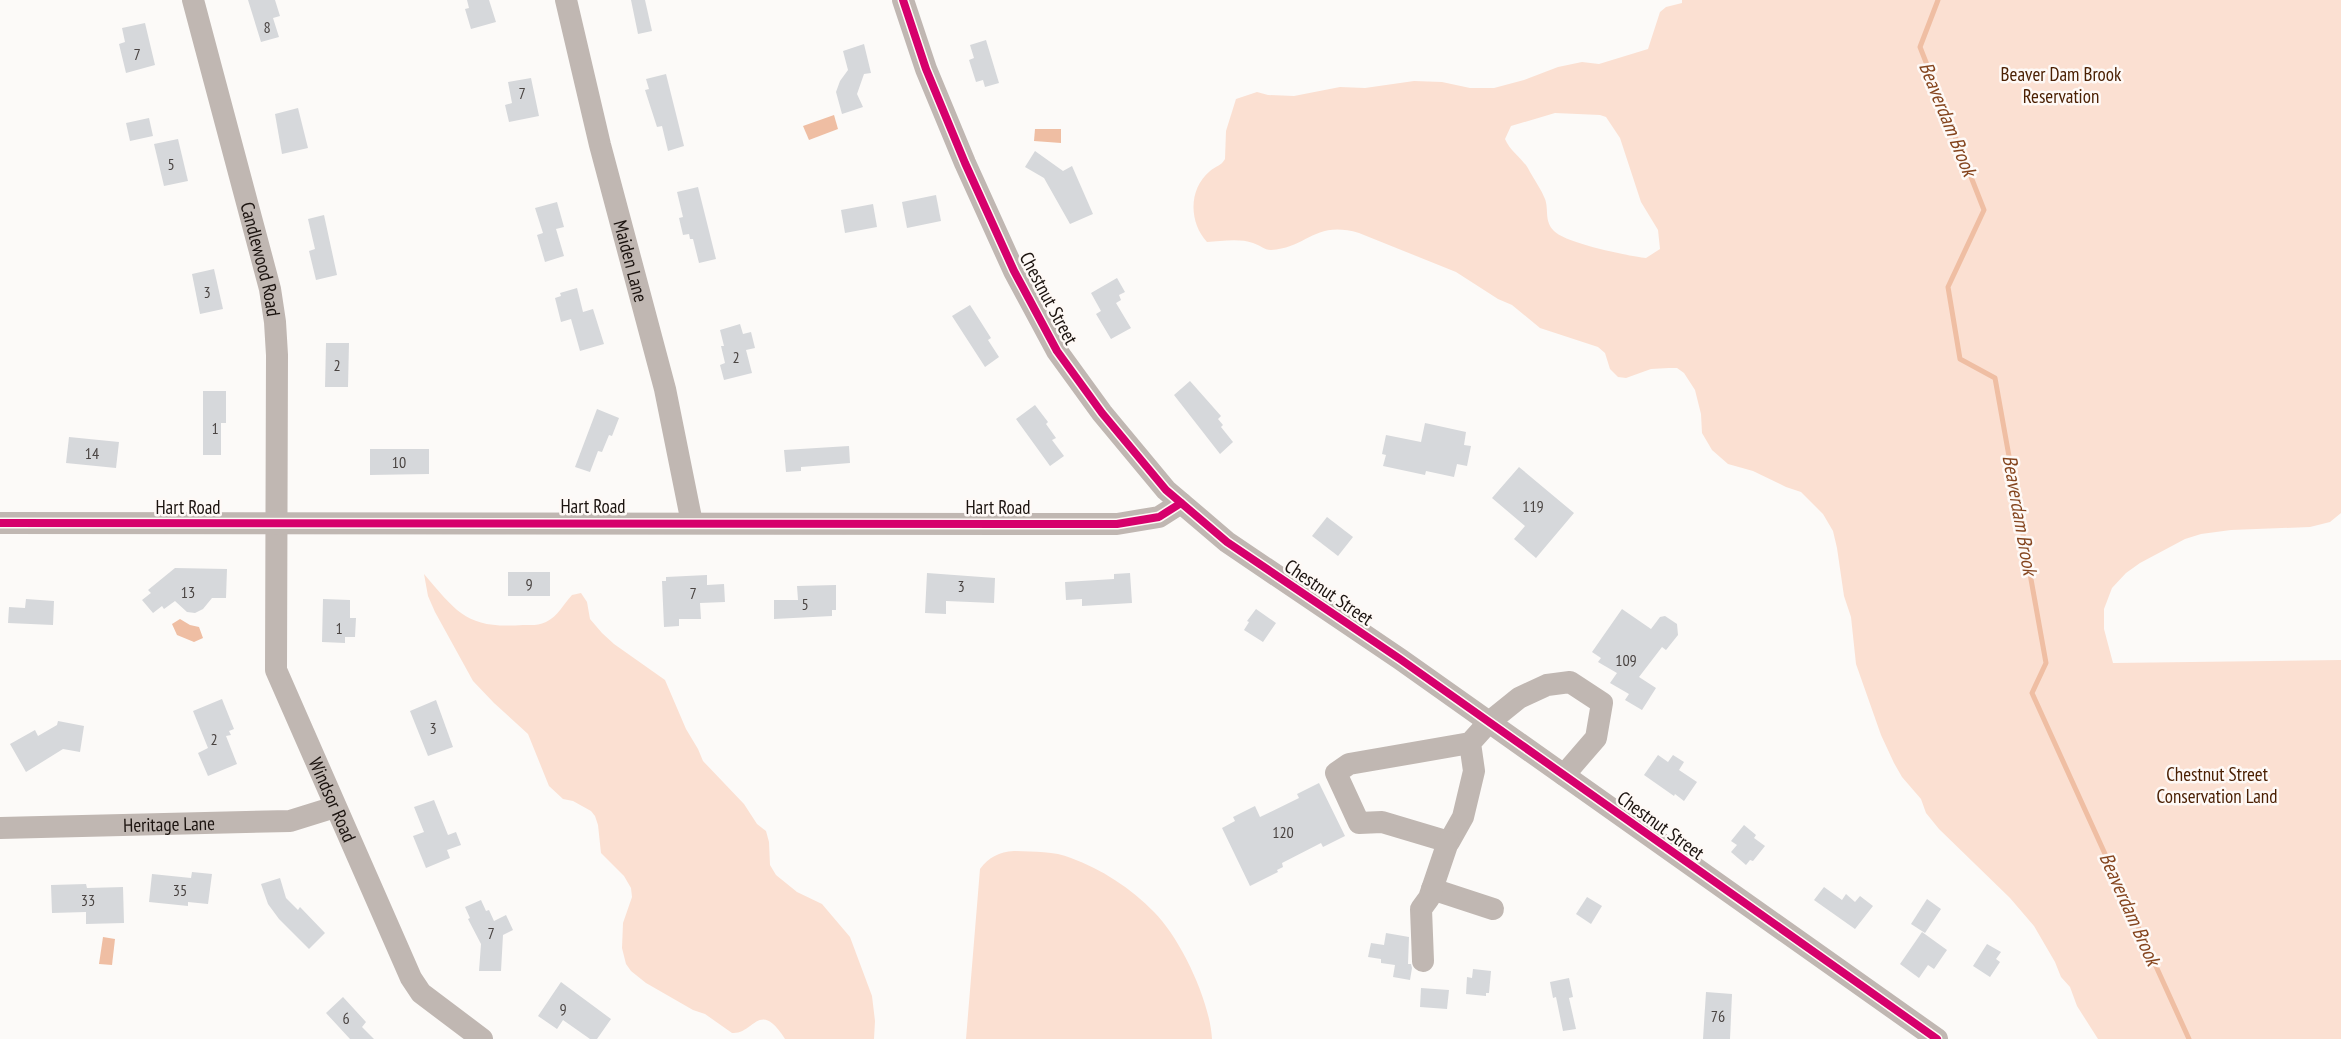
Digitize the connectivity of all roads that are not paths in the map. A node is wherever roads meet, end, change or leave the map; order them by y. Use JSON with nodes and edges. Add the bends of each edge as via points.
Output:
{"nodes":[{"id":1,"x":193,"y":0,"type":"edge"},
{"id":2,"x":566,"y":0,"type":"edge"},
{"id":3,"x":903,"y":0,"type":"edge"},
{"id":4,"x":1181,"y":503,"type":"junction"},
{"id":5,"x":0,"y":523,"type":"edge"},
{"id":6,"x":276,"y":523,"type":"junction"},
{"id":7,"x":692,"y":523,"type":"junction"},
{"id":8,"x":1488,"y":723,"type":"junction"},
{"id":9,"x":1470,"y":743,"type":"junction"},
{"id":10,"x":1564,"y":775,"type":"junction"},
{"id":11,"x":335,"y":807,"type":"junction"},
{"id":12,"x":0,"y":828,"type":"edge"},
{"id":13,"x":1448,"y":842,"type":"junction"},
{"id":14,"x":1432,"y":889,"type":"junction"},
{"id":15,"x":1493,"y":909,"type":"dead end"},
{"id":16,"x":1423,"y":961,"type":"dead end"},
{"id":17,"x":482,"y":1039,"type":"edge"},
{"id":18,"x":1937,"y":1039,"type":"edge"}],
"edges":[{"from":1,"to":6,"type":"street","name":"Candlewood Road","via":[[273,306],[277,355]]},
{"from":2,"to":7,"type":"street","name":"Maiden Lane","via":[[600,145],[665,389]]},
{"from":3,"to":4,"type":"street","name":"Chestnut Street","via":[[926,69],[965,163],[1014,271],[1057,351],[1102,413],[1166,490]]},
{"from":4,"to":7,"type":"street","name":"Hart Road","via":[[1159,516],[1117,524]]},
{"from":4,"to":8,"type":"street","name":"Chestnut Street","via":[[1227,542],[1333,612]]},
{"from":5,"to":6,"type":"street","name":"Hart Road"},
{"from":6,"to":7,"type":"street","name":"Hart Road"},
{"from":6,"to":11,"type":"street","name":"Windsor Road","via":[[276,670]]},
{"from":8,"to":9,"type":"street"},
{"from":8,"to":10,"type":"street","name":"Chestnut Street"},
{"from":8,"to":10,"type":"street","via":[[1518,698],[1547,685],[1570,682],[1594,698],[1602,704],[1596,738]]},
{"from":9,"to":13,"type":"street","via":[[1474,771],[1463,817]]},
{"from":9,"to":13,"type":"street","via":[[1349,764],[1336,773],[1359,823],[1382,822]]},
{"from":10,"to":18,"type":"street","name":"Chestnut Street"},
{"from":11,"to":12,"type":"street","name":"Heritage Lane","via":[[290,821]]},
{"from":11,"to":17,"type":"street","name":"Windsor Road","via":[[421,994]]},
{"from":13,"to":14,"type":"street"},
{"from":14,"to":15,"type":"street"},
{"from":14,"to":16,"type":"street","via":[[1421,909]]}]}
